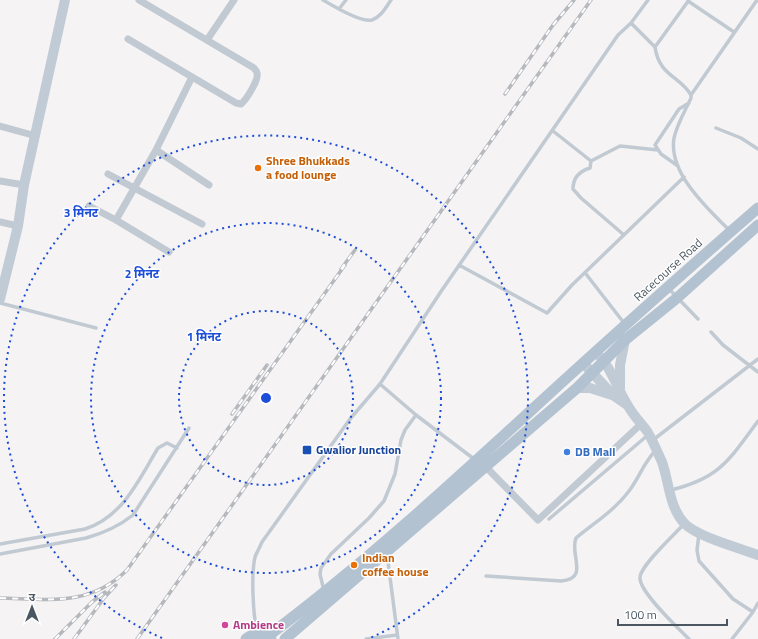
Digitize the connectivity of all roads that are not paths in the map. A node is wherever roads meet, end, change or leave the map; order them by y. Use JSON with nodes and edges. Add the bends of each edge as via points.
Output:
{"nodes":[{"id":1,"x":65,"y":0,"type":"edge"},
{"id":2,"x":139,"y":0,"type":"edge"},
{"id":3,"x":234,"y":0,"type":"edge"},
{"id":4,"x":323,"y":0,"type":"edge"},
{"id":5,"x":346,"y":0,"type":"edge"},
{"id":6,"x":391,"y":0,"type":"edge"},
{"id":7,"x":648,"y":0,"type":"edge"},
{"id":8,"x":688,"y":0,"type":"edge"},
{"id":9,"x":755,"y":0,"type":"edge"},
{"id":10,"x":339,"y":10,"type":"junction"},
{"id":11,"x":631,"y":22,"type":"junction"},
{"id":12,"x":734,"y":32,"type":"junction"},
{"id":13,"x":128,"y":39,"type":"dead end"},
{"id":14,"x":207,"y":40,"type":"junction"},
{"id":15,"x":655,"y":47,"type":"junction"},
{"id":16,"x":192,"y":77,"type":"junction"},
{"id":17,"x":691,"y":95,"type":"junction"},
{"id":18,"x":690,"y":102,"type":"junction"},
{"id":19,"x":0,"y":126,"type":"edge"},
{"id":20,"x":716,"y":128,"type":"dead end"},
{"id":21,"x":553,"y":131,"type":"junction"},
{"id":22,"x":36,"y":136,"type":"junction"},
{"id":23,"x":758,"y":149,"type":"edge"},
{"id":24,"x":156,"y":150,"type":"junction"},
{"id":25,"x":658,"y":150,"type":"junction"},
{"id":26,"x":591,"y":161,"type":"junction"},
{"id":27,"x":678,"y":166,"type":"junction"},
{"id":28,"x":108,"y":174,"type":"dead end"},
{"id":29,"x":684,"y":177,"type":"junction"},
{"id":30,"x":0,"y":181,"type":"edge"},
{"id":31,"x":24,"y":185,"type":"junction"},
{"id":32,"x":209,"y":185,"type":"dead end"},
{"id":33,"x":134,"y":189,"type":"junction"},
{"id":34,"x":89,"y":206,"type":"dead end"},
{"id":35,"x":758,"y":208,"type":"edge"},
{"id":36,"x":116,"y":220,"type":"junction"},
{"id":37,"x":0,"y":222,"type":"edge"},
{"id":38,"x":202,"y":224,"type":"dead end"},
{"id":39,"x":758,"y":225,"type":"edge"},
{"id":40,"x":18,"y":226,"type":"junction"},
{"id":41,"x":731,"y":232,"type":"junction"},
{"id":42,"x":624,"y":235,"type":"junction"},
{"id":43,"x":169,"y":252,"type":"dead end"},
{"id":44,"x":459,"y":265,"type":"junction"},
{"id":45,"x":4,"y":269,"type":"edge"},
{"id":46,"x":586,"y":274,"type":"junction"},
{"id":47,"x":667,"y":287,"type":"junction"},
{"id":48,"x":677,"y":298,"type":"junction"},
{"id":49,"x":0,"y":299,"type":"edge"},
{"id":50,"x":0,"y":303,"type":"edge"},
{"id":51,"x":698,"y":319,"type":"dead end"},
{"id":52,"x":626,"y":325,"type":"junction"},
{"id":53,"x":96,"y":328,"type":"dead end"},
{"id":54,"x":711,"y":332,"type":"dead end"},
{"id":55,"x":625,"y":340,"type":"junction"},
{"id":56,"x":596,"y":352,"type":"junction"},
{"id":57,"x":758,"y":359,"type":"edge"},
{"id":58,"x":605,"y":361,"type":"junction"},
{"id":59,"x":583,"y":364,"type":"junction"},
{"id":60,"x":748,"y":366,"type":"junction"},
{"id":61,"x":758,"y":372,"type":"edge"},
{"id":62,"x":592,"y":373,"type":"junction"},
{"id":63,"x":380,"y":384,"type":"junction"},
{"id":64,"x":577,"y":388,"type":"junction"},
{"id":65,"x":617,"y":392,"type":"junction"},
{"id":66,"x":416,"y":415,"type":"junction"},
{"id":67,"x":758,"y":422,"type":"edge"},
{"id":68,"x":641,"y":424,"type":"junction"},
{"id":69,"x":189,"y":428,"type":"dead end"},
{"id":70,"x":652,"y":442,"type":"junction"},
{"id":71,"x":177,"y":448,"type":"junction"},
{"id":72,"x":482,"y":464,"type":"junction"},
{"id":73,"x":669,"y":490,"type":"junction"},
{"id":74,"x":549,"y":519,"type":"dead end"},
{"id":75,"x":684,"y":524,"type":"junction"},
{"id":76,"x":699,"y":532,"type":"junction"},
{"id":77,"x":0,"y":544,"type":"edge"},
{"id":78,"x":386,"y":553,"type":"junction"},
{"id":79,"x":0,"y":554,"type":"edge"},
{"id":80,"x":758,"y":555,"type":"edge"},
{"id":81,"x":486,"y":576,"type":"dead end"},
{"id":82,"x":325,"y":593,"type":"junction"},
{"id":83,"x":758,"y":603,"type":"edge"},
{"id":84,"x":753,"y":612,"type":"junction"},
{"id":85,"x":265,"y":636,"type":"edge"},
{"id":86,"x":398,"y":637,"type":"edge"},
{"id":87,"x":246,"y":639,"type":"edge"},
{"id":88,"x":285,"y":639,"type":"edge"},
{"id":89,"x":366,"y":639,"type":"edge"},
{"id":90,"x":689,"y":639,"type":"edge"},
{"id":91,"x":732,"y":639,"type":"edge"}],
"edges":[{"from":1,"to":22,"type":"main road"},
{"from":2,"to":14,"type":"street"},
{"from":3,"to":14,"type":"street"},
{"from":4,"to":10,"type":"lane"},
{"from":5,"to":10,"type":"lane"},
{"from":6,"to":10,"type":"lane","via":[[379,16],[371,20],[364,20]]},
{"from":7,"to":11,"type":"lane"},
{"from":8,"to":12,"type":"lane"},
{"from":8,"to":15,"type":"lane"},
{"from":9,"to":12,"type":"lane"},
{"from":11,"to":15,"type":"lane"},
{"from":11,"to":21,"type":"lane","via":[[618,35]]},
{"from":12,"to":17,"type":"lane"},
{"from":13,"to":16,"type":"street"},
{"from":14,"to":16,"type":"street","via":[[254,68],[257,73],[256,80],[245,101],[240,104]]},
{"from":15,"to":17,"type":"lane","via":[[663,67]]},
{"from":16,"to":24,"type":"street"},
{"from":17,"to":18,"type":"lane"},
{"from":18,"to":25,"type":"lane","via":[[679,110],[656,142]]},
{"from":18,"to":27,"type":"lane","via":[[674,137]]},
{"from":19,"to":22,"type":"street"},
{"from":20,"to":23,"type":"lane","via":[[741,138]]},
{"from":21,"to":26,"type":"lane"},
{"from":21,"to":44,"type":"lane"},
{"from":22,"to":31,"type":"main road"},
{"from":24,"to":32,"type":"street"},
{"from":24,"to":33,"type":"street"},
{"from":25,"to":26,"type":"lane","via":[[620,146]]},
{"from":25,"to":27,"type":"lane"},
{"from":26,"to":42,"type":"lane","via":[[590,168],[581,171],[577,177],[573,189]]},
{"from":27,"to":29,"type":"lane"},
{"from":28,"to":33,"type":"street"},
{"from":29,"to":41,"type":"lane","via":[[696,196]]},
{"from":29,"to":42,"type":"lane"},
{"from":30,"to":31,"type":"street"},
{"from":31,"to":40,"type":"main road"},
{"from":33,"to":36,"type":"street"},
{"from":33,"to":38,"type":"street"},
{"from":34,"to":36,"type":"street"},
{"from":35,"to":41,"type":"main road","name":"Racecourse Road"},
{"from":36,"to":43,"type":"street"},
{"from":37,"to":40,"type":"street"},
{"from":39,"to":48,"type":"main road","name":"Racecourse Road"},
{"from":40,"to":45,"type":"main road"},
{"from":41,"to":47,"type":"main road","name":"Racecourse Road"},
{"from":42,"to":46,"type":"lane"},
{"from":44,"to":46,"type":"lane","via":[[547,313],[572,285]]},
{"from":44,"to":63,"type":"lane"},
{"from":45,"to":49,"type":"main road"},
{"from":46,"to":52,"type":"lane"},
{"from":47,"to":48,"type":"lane"},
{"from":47,"to":52,"type":"main road","name":"Racecourse Road"},
{"from":48,"to":51,"type":"lane"},
{"from":48,"to":55,"type":"main road","name":"Racecourse Road"},
{"from":50,"to":53,"type":"lane"},
{"from":52,"to":56,"type":"main road","name":"Racecourse Road"},
{"from":54,"to":60,"type":"lane"},
{"from":55,"to":58,"type":"main road","name":"Racecourse Road"},
{"from":55,"to":65,"type":"main road"},
{"from":56,"to":58,"type":"main road"},
{"from":56,"to":59,"type":"main road","name":"Racecourse Road"},
{"from":57,"to":60,"type":"lane"},
{"from":58,"to":62,"type":"main road","name":"Racecourse Road"},
{"from":58,"to":65,"type":"main road"},
{"from":59,"to":62,"type":"main road"},
{"from":59,"to":72,"type":"main road","name":"Racecourse Road"},
{"from":60,"to":61,"type":"lane"},
{"from":60,"to":70,"type":"lane"},
{"from":62,"to":64,"type":"main road","name":"Racecourse Road"},
{"from":62,"to":65,"type":"main road"},
{"from":63,"to":66,"type":"lane"},
{"from":63,"to":85,"type":"lane","via":[[350,419],[281,514],[255,556],[254,604]]},
{"from":64,"to":65,"type":"main road"},
{"from":64,"to":72,"type":"main road","name":"Racecourse Road"},
{"from":65,"to":68,"type":"main road"},
{"from":66,"to":72,"type":"lane"},
{"from":66,"to":82,"type":"lane","via":[[401,440],[395,474],[384,501],[331,554],[322,568],[321,578]]},
{"from":67,"to":73,"type":"lane","via":[[721,467],[694,484]]},
{"from":68,"to":70,"type":"main road"},
{"from":68,"to":72,"type":"street","via":[[538,520]]},
{"from":69,"to":71,"type":"lane"},
{"from":70,"to":73,"type":"main road","via":[[664,467]]},
{"from":70,"to":74,"type":"lane"},
{"from":70,"to":81,"type":"lane","via":[[638,478],[620,502],[573,543],[577,570],[574,576],[560,581]]},
{"from":71,"to":77,"type":"lane","via":[[167,443],[158,448],[127,498],[111,516],[96,526]]},
{"from":71,"to":79,"type":"lane","via":[[133,515],[122,524],[86,538]]},
{"from":72,"to":78,"type":"main road"},
{"from":72,"to":82,"type":"main road"},
{"from":73,"to":75,"type":"main road"},
{"from":75,"to":76,"type":"main road"},
{"from":75,"to":90,"type":"lane","via":[[642,570],[640,583],[672,623]]},
{"from":76,"to":80,"type":"main road"},
{"from":76,"to":84,"type":"lane","via":[[699,561],[734,599]]},
{"from":78,"to":86,"type":"lane"},
{"from":78,"to":88,"type":"main road"},
{"from":82,"to":85,"type":"main road"},
{"from":83,"to":84,"type":"lane"},
{"from":84,"to":91,"type":"lane"},
{"from":85,"to":87,"type":"main road"},
{"from":86,"to":89,"type":"lane"}]}
